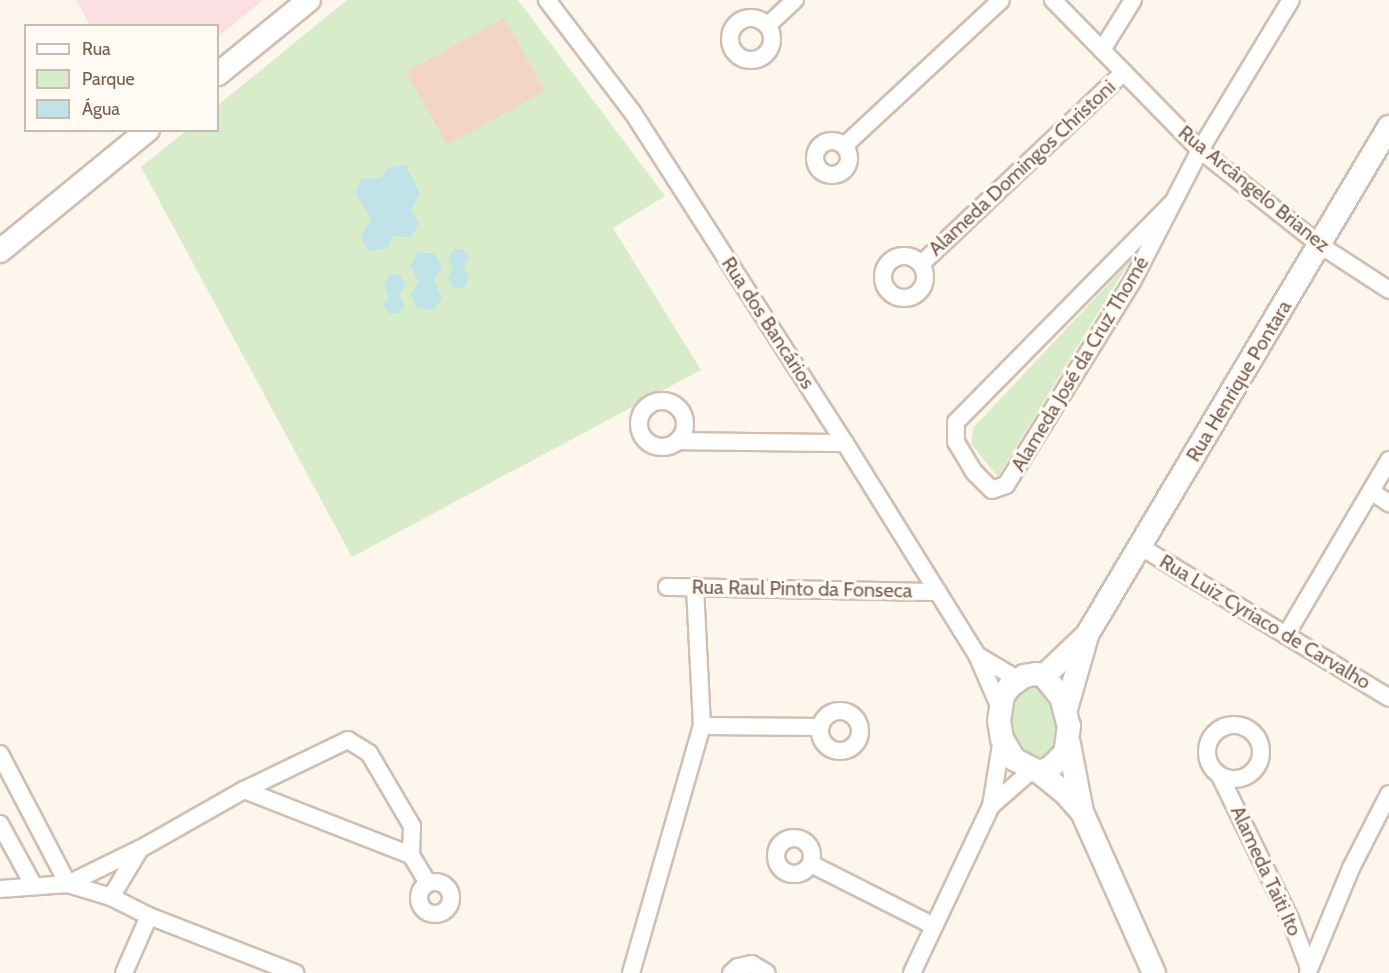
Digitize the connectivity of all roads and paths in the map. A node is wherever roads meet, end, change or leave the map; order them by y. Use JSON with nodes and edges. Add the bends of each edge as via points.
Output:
{"nodes":[{"id":1,"x":309,"y":0,"type":"edge"},
{"id":2,"x":547,"y":0,"type":"edge"},
{"id":3,"x":795,"y":0,"type":"edge"},
{"id":4,"x":1002,"y":0,"type":"edge"},
{"id":5,"x":1053,"y":0,"type":"edge"},
{"id":6,"x":1133,"y":0,"type":"edge"},
{"id":7,"x":1291,"y":0,"type":"edge"},
{"id":8,"x":768,"y":25,"type":"dead end"},
{"id":9,"x":1102,"y":50,"type":"junction"},
{"id":10,"x":1124,"y":72,"type":"junction"},
{"id":11,"x":219,"y":73,"type":"edge"},
{"id":12,"x":1389,"y":127,"type":"edge"},
{"id":13,"x":146,"y":132,"type":"edge"},
{"id":14,"x":844,"y":146,"type":"dead end"},
{"id":15,"x":1200,"y":150,"type":"junction"},
{"id":16,"x":1171,"y":204,"type":"junction"},
{"id":17,"x":1320,"y":244,"type":"junction"},
{"id":18,"x":0,"y":251,"type":"edge"},
{"id":19,"x":921,"y":264,"type":"dead end"},
{"id":20,"x":1389,"y":290,"type":"edge"},
{"id":21,"x":678,"y":441,"type":"dead end"},
{"id":22,"x":845,"y":442,"type":"junction"},
{"id":23,"x":1389,"y":460,"type":"edge"},
{"id":24,"x":1371,"y":491,"type":"junction"},
{"id":25,"x":1389,"y":503,"type":"edge"},
{"id":26,"x":1141,"y":547,"type":"junction"},
{"id":27,"x":694,"y":586,"type":"junction"},
{"id":28,"x":667,"y":587,"type":"dead end"},
{"id":29,"x":938,"y":592,"type":"junction"},
{"id":30,"x":1087,"y":635,"type":"junction"},
{"id":31,"x":1286,"y":635,"type":"junction"},
{"id":32,"x":977,"y":655,"type":"junction"},
{"id":33,"x":1044,"y":676,"type":"junction"},
{"id":34,"x":1017,"y":679,"type":"junction"},
{"id":35,"x":1389,"y":698,"type":"edge"},
{"id":36,"x":1000,"y":708,"type":"junction"},
{"id":37,"x":1066,"y":709,"type":"junction"},
{"id":38,"x":702,"y":726,"type":"junction"},
{"id":39,"x":820,"y":727,"type":"dead end"},
{"id":40,"x":1002,"y":739,"type":"junction"},
{"id":41,"x":1069,"y":744,"type":"junction"},
{"id":42,"x":0,"y":753,"type":"edge"},
{"id":43,"x":1035,"y":772,"type":"junction"},
{"id":44,"x":1220,"y":776,"type":"dead end"},
{"id":45,"x":244,"y":790,"type":"junction"},
{"id":46,"x":1389,"y":794,"type":"edge"},
{"id":47,"x":991,"y":806,"type":"junction"},
{"id":48,"x":1082,"y":812,"type":"junction"},
{"id":49,"x":0,"y":824,"type":"edge"},
{"id":50,"x":140,"y":849,"type":"junction"},
{"id":51,"x":411,"y":855,"type":"junction"},
{"id":52,"x":811,"y":864,"type":"dead end"},
{"id":53,"x":428,"y":883,"type":"dead end"},
{"id":54,"x":68,"y":884,"type":"junction"},
{"id":55,"x":33,"y":886,"type":"junction"},
{"id":56,"x":0,"y":889,"type":"edge"},
{"id":57,"x":111,"y":897,"type":"junction"},
{"id":58,"x":148,"y":916,"type":"junction"},
{"id":59,"x":934,"y":926,"type":"junction"},
{"id":60,"x":1308,"y":970,"type":"edge"},
{"id":61,"x":124,"y":973,"type":"edge"},
{"id":62,"x":295,"y":973,"type":"edge"},
{"id":63,"x":632,"y":973,"type":"edge"},
{"id":64,"x":731,"y":973,"type":"edge"},
{"id":65,"x":767,"y":973,"type":"edge"},
{"id":66,"x":912,"y":973,"type":"edge"},
{"id":67,"x":1154,"y":973,"type":"edge"}],
"edges":[{"from":1,"to":11,"type":"street"},
{"from":2,"to":22,"type":"street","name":"Rua dos Bancários","via":[[633,113]]},
{"from":3,"to":8,"type":"street"},
{"from":4,"to":14,"type":"street"},
{"from":5,"to":9,"type":"street","name":"Rua Arcângelo Brianez"},
{"from":6,"to":9,"type":"street"},
{"from":7,"to":15,"type":"street","name":"Alameda José da Cruz Thomé"},
{"from":9,"to":10,"type":"street","name":"Rua Arcângelo Brianez"},
{"from":10,"to":15,"type":"street","name":"Rua Arcângelo Brianez"},
{"from":10,"to":19,"type":"street","name":"Alameda Domingos Christoni"},
{"from":12,"to":17,"type":"street","name":"Rua Henrique Pontara"},
{"from":13,"to":18,"type":"street"},
{"from":15,"to":16,"type":"street","name":"Alameda José da Cruz Thomé"},
{"from":15,"to":17,"type":"street","name":"Rua Arcângelo Brianez"},
{"from":16,"to":16,"type":"street","name":"Alameda José da Cruz Thomé","via":[[956,422],[956,442],[974,472],[992,490],[1006,485],[1028,452],[1133,280]]},
{"from":17,"to":20,"type":"street","name":"Rua Arcângelo Brianez"},
{"from":17,"to":26,"type":"street","name":"Rua Henrique Pontara"},
{"from":21,"to":22,"type":"street"},
{"from":22,"to":29,"type":"street","name":"Rua dos Bancários"},
{"from":23,"to":24,"type":"street"},
{"from":24,"to":25,"type":"street"},
{"from":24,"to":31,"type":"street"},
{"from":26,"to":30,"type":"street","name":"Rua Henrique Pontara"},
{"from":26,"to":31,"type":"street","name":"Rua Luiz Cyriaco de Carvalho"},
{"from":27,"to":28,"type":"street","name":"Rua Raul Pinto da Fonseca"},
{"from":27,"to":29,"type":"street","name":"Rua Raul Pinto da Fonseca"},
{"from":27,"to":38,"type":"street"},
{"from":29,"to":32,"type":"street","name":"Rua dos Bancários"},
{"from":30,"to":33,"type":"street","name":"Rua Henrique Pontara"},
{"from":30,"to":37,"type":"street","name":"Rua Henrique Pontara"},
{"from":31,"to":35,"type":"street","name":"Rua Luiz Cyriaco de Carvalho"},
{"from":32,"to":34,"type":"street","name":"Rua dos Bancários"},
{"from":32,"to":36,"type":"street","name":"Rua dos Bancários"},
{"from":33,"to":34,"type":"street","via":[[1030,674]]},
{"from":33,"to":37,"type":"street"},
{"from":34,"to":36,"type":"street","via":[[1003,696]]},
{"from":36,"to":40,"type":"street"},
{"from":37,"to":41,"type":"street"},
{"from":38,"to":39,"type":"street"},
{"from":38,"to":63,"type":"street"},
{"from":40,"to":43,"type":"street","via":[[1014,759]]},
{"from":40,"to":47,"type":"street"},
{"from":41,"to":43,"type":"street","via":[[1059,760]]},
{"from":41,"to":48,"type":"street"},
{"from":42,"to":54,"type":"street"},
{"from":43,"to":47,"type":"street"},
{"from":43,"to":48,"type":"street","via":[[1066,794]]},
{"from":44,"to":60,"type":"street","name":"Alameda Taiti Ito","via":[[1291,921]]},
{"from":45,"to":50,"type":"street"},
{"from":45,"to":51,"type":"street"},
{"from":45,"to":51,"type":"street","via":[[348,740],[369,753],[412,826]]},
{"from":46,"to":60,"type":"street"},
{"from":47,"to":59,"type":"street"},
{"from":48,"to":67,"type":"street"},
{"from":49,"to":55,"type":"street"},
{"from":50,"to":54,"type":"street"},
{"from":50,"to":57,"type":"street"},
{"from":51,"to":53,"type":"street"},
{"from":52,"to":59,"type":"street"},
{"from":54,"to":55,"type":"street"},
{"from":54,"to":57,"type":"street"},
{"from":55,"to":56,"type":"street"},
{"from":57,"to":58,"type":"street"},
{"from":58,"to":61,"type":"street"},
{"from":58,"to":62,"type":"street"},
{"from":59,"to":66,"type":"street"},
{"from":64,"to":65,"type":"street","via":[[752,964]]}]}
